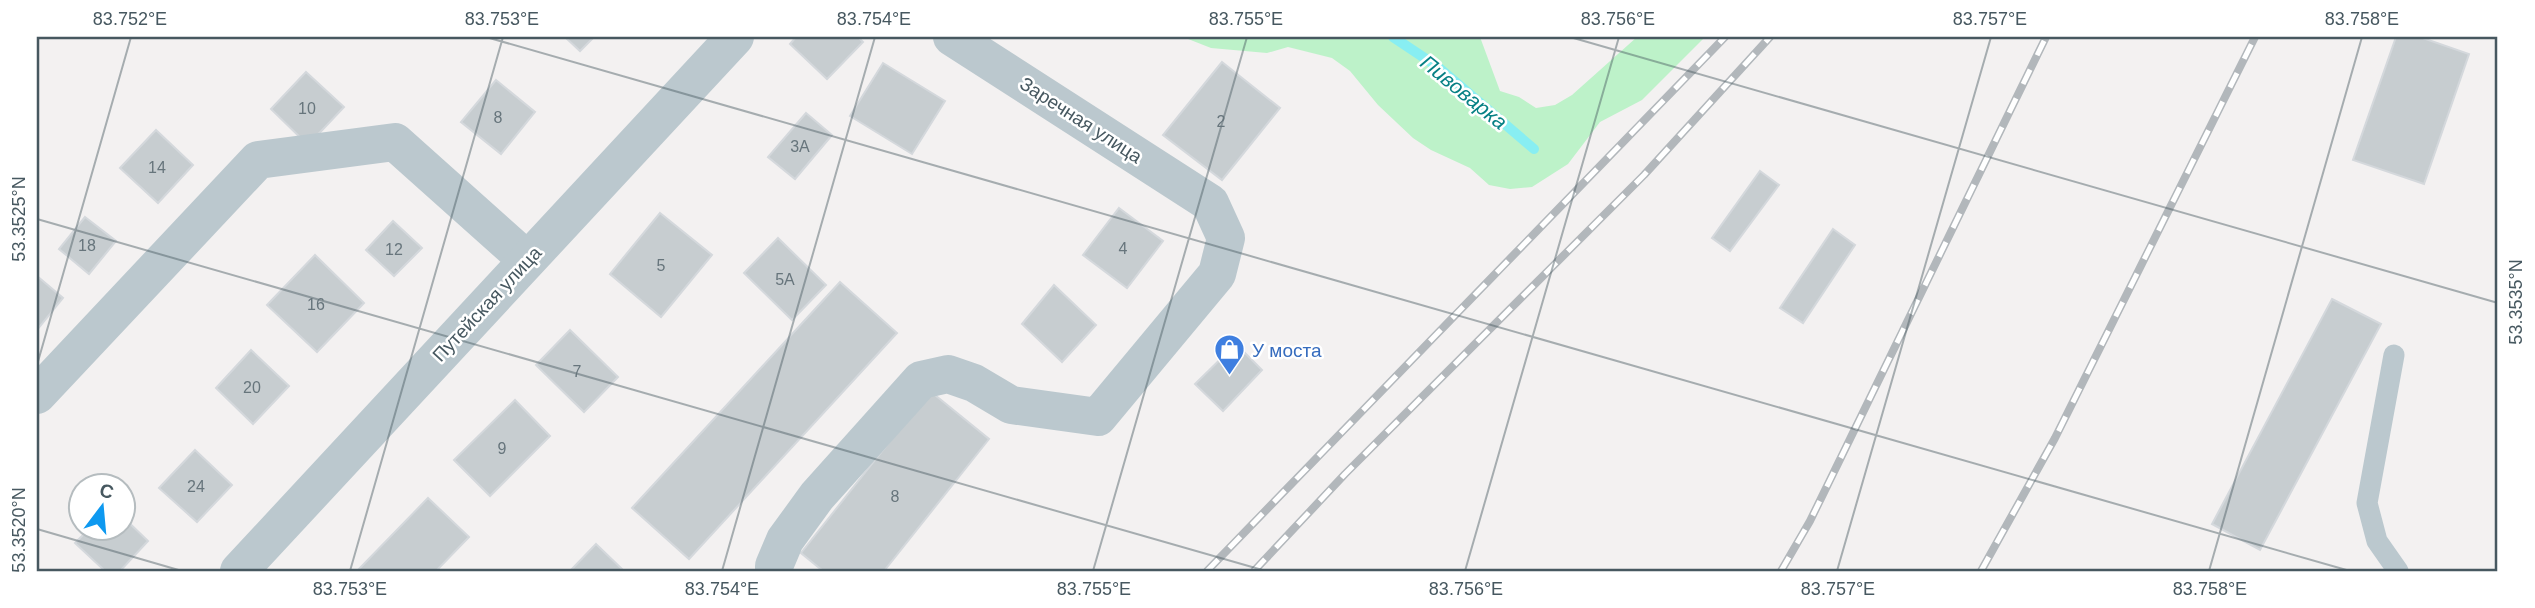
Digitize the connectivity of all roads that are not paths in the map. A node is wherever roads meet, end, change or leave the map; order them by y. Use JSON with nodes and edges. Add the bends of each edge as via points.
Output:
{"nodes":[{"id":1,"x":735,"y":37,"type":"edge"},
{"id":2,"x":952,"y":37,"type":"edge"},
{"id":3,"x":527,"y":260,"type":"junction"},
{"id":4,"x":2395,"y":355,"type":"dead end"},
{"id":5,"x":37,"y":395,"type":"edge"},
{"id":6,"x":239,"y":571,"type":"edge"},
{"id":7,"x":774,"y":571,"type":"edge"},
{"id":8,"x":2398,"y":571,"type":"edge"}],
"edges":[{"from":1,"to":3,"type":"street","name":"Путейская улица"},
{"from":2,"to":7,"type":"street","name":"Заречная улица","via":[[1210,203],[1226,238],[1217,274],[1098,416],[1011,405],[948,374],[921,380],[817,496],[785,540]]},
{"from":3,"to":5,"type":"street","via":[[395,142],[258,160]]},
{"from":3,"to":6,"type":"street","name":"Путейская улица"},
{"from":4,"to":8,"type":"lane","via":[[2367,503],[2377,541]]}]}
